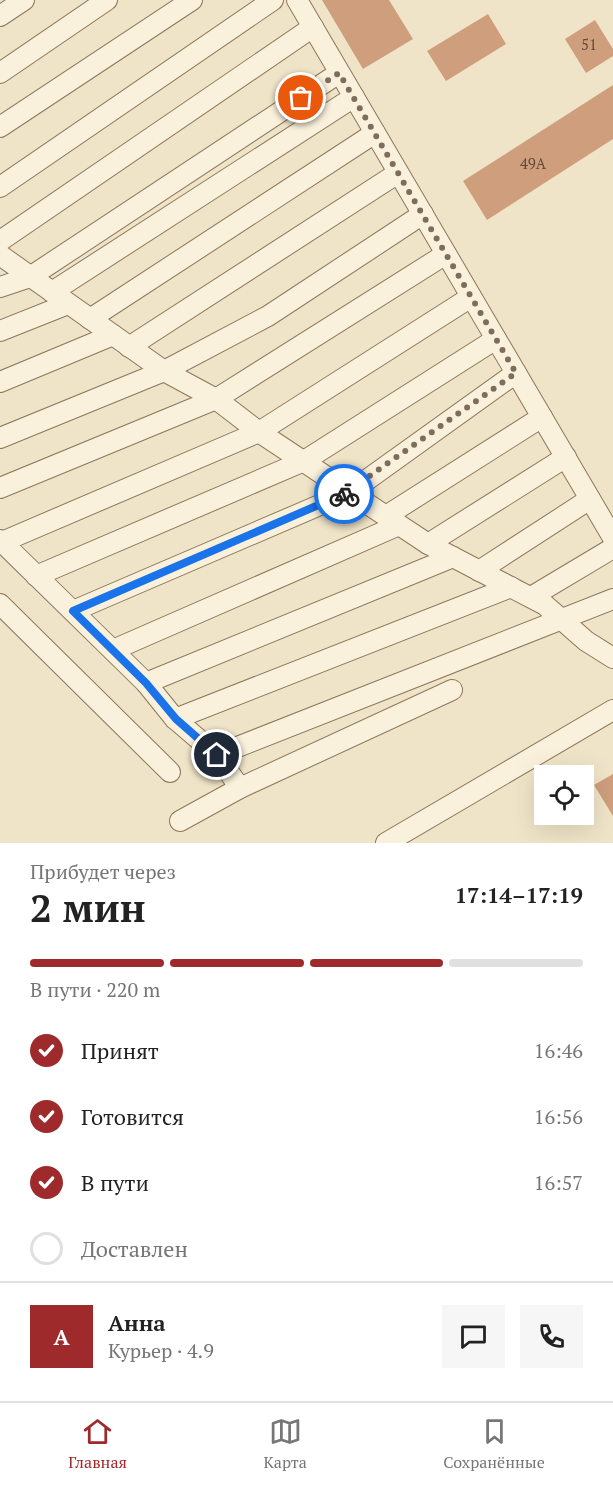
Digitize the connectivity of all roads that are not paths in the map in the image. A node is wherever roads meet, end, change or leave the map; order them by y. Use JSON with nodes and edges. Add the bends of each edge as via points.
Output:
{"nodes":[{"id":1,"x":24,"y":0,"type":"edge"},
{"id":2,"x":107,"y":0,"type":"edge"},
{"id":3,"x":192,"y":0,"type":"edge"},
{"id":4,"x":273,"y":0,"type":"edge"},
{"id":5,"x":297,"y":0,"type":"edge"},
{"id":6,"x":0,"y":16,"type":"edge"},
{"id":7,"x":313,"y":27,"type":"junction"},
{"id":8,"x":0,"y":73,"type":"edge"},
{"id":9,"x":339,"y":73,"type":"junction"},
{"id":10,"x":354,"y":97,"type":"junction"},
{"id":11,"x":0,"y":127,"type":"edge"},
{"id":12,"x":375,"y":133,"type":"junction"},
{"id":13,"x":398,"y":173,"type":"junction"},
{"id":14,"x":0,"y":187,"type":"edge"},
{"id":15,"x":423,"y":214,"type":"junction"},
{"id":16,"x":0,"y":242,"type":"edge"},
{"id":17,"x":446,"y":254,"type":"junction"},
{"id":18,"x":0,"y":255,"type":"edge"},
{"id":19,"x":30,"y":277,"type":"junction"},
{"id":20,"x":0,"y":287,"type":"edge"},
{"id":21,"x":52,"y":292,"type":"junction"},
{"id":22,"x":471,"y":297,"type":"junction"},
{"id":23,"x":68,"y":304,"type":"junction"},
{"id":24,"x":90,"y":319,"type":"junction"},
{"id":25,"x":0,"y":331,"type":"edge"},
{"id":26,"x":113,"y":336,"type":"junction"},
{"id":27,"x":496,"y":339,"type":"junction"},
{"id":28,"x":129,"y":347,"type":"junction"},
{"id":29,"x":164,"y":371,"type":"junction"},
{"id":30,"x":516,"y":373,"type":"junction"},
{"id":31,"x":0,"y":382,"type":"edge"},
{"id":32,"x":216,"y":399,"type":"junction"},
{"id":33,"x":542,"y":417,"type":"junction"},
{"id":34,"x":259,"y":432,"type":"junction"},
{"id":35,"x":0,"y":438,"type":"edge"},
{"id":36,"x":566,"y":457,"type":"junction"},
{"id":37,"x":304,"y":461,"type":"junction"},
{"id":38,"x":0,"y":488,"type":"edge"},
{"id":39,"x":350,"y":492,"type":"junction"},
{"id":40,"x":590,"y":499,"type":"junction"},
{"id":41,"x":393,"y":520,"type":"junction"},
{"id":42,"x":613,"y":538,"type":"edge"},
{"id":43,"x":1,"y":541,"type":"edge"},
{"id":44,"x":428,"y":544,"type":"junction"},
{"id":45,"x":613,"y":548,"type":"edge"},
{"id":46,"x":453,"y":557,"type":"junction"},
{"id":47,"x":479,"y":571,"type":"junction"},
{"id":48,"x":36,"y":576,"type":"junction"},
{"id":49,"x":511,"y":587,"type":"junction"},
{"id":50,"x":531,"y":597,"type":"junction"},
{"id":51,"x":613,"y":599,"type":"edge"},
{"id":52,"x":0,"y":604,"type":"edge"},
{"id":53,"x":73,"y":611,"type":"junction"},
{"id":54,"x":560,"y":618,"type":"junction"},
{"id":55,"x":112,"y":650,"type":"junction"},
{"id":56,"x":613,"y":658,"type":"edge"},
{"id":57,"x":146,"y":683,"type":"junction"},
{"id":58,"x":452,"y":690,"type":"dead end"},
{"id":59,"x":613,"y":710,"type":"edge"},
{"id":60,"x":176,"y":719,"type":"junction"},
{"id":61,"x":217,"y":755,"type":"junction"},
{"id":62,"x":170,"y":772,"type":"dead end"},
{"id":63,"x":240,"y":788,"type":"junction"},
{"id":64,"x":180,"y":821,"type":"dead end"},
{"id":65,"x":386,"y":843,"type":"edge"}],
"edges":[{"from":1,"to":6,"type":"lane"},
{"from":2,"to":8,"type":"lane"},
{"from":3,"to":11,"type":"lane"},
{"from":4,"to":14,"type":"lane"},
{"from":5,"to":7,"type":"lane"},
{"from":7,"to":9,"type":"lane"},
{"from":7,"to":16,"type":"lane"},
{"from":9,"to":10,"type":"lane"},
{"from":9,"to":19,"type":"lane"},
{"from":10,"to":12,"type":"lane"},
{"from":10,"to":21,"type":"lane"},
{"from":12,"to":13,"type":"lane"},
{"from":12,"to":24,"type":"lane"},
{"from":13,"to":15,"type":"lane"},
{"from":13,"to":28,"type":"lane"},
{"from":15,"to":17,"type":"lane"},
{"from":15,"to":29,"type":"lane","via":[[268,316]]},
{"from":17,"to":22,"type":"lane"},
{"from":17,"to":32,"type":"lane"},
{"from":18,"to":19,"type":"lane"},
{"from":19,"to":20,"type":"lane"},
{"from":19,"to":21,"type":"lane"},
{"from":21,"to":23,"type":"lane"},
{"from":22,"to":27,"type":"lane"},
{"from":22,"to":34,"type":"lane"},
{"from":23,"to":24,"type":"lane"},
{"from":23,"to":25,"type":"lane"},
{"from":24,"to":26,"type":"lane"},
{"from":26,"to":28,"type":"lane"},
{"from":26,"to":31,"type":"lane"},
{"from":27,"to":30,"type":"lane"},
{"from":27,"to":37,"type":"lane"},
{"from":28,"to":29,"type":"lane"},
{"from":29,"to":32,"type":"lane"},
{"from":29,"to":35,"type":"lane"},
{"from":30,"to":33,"type":"lane"},
{"from":30,"to":39,"type":"lane"},
{"from":32,"to":34,"type":"lane"},
{"from":32,"to":38,"type":"lane"},
{"from":33,"to":36,"type":"lane"},
{"from":33,"to":41,"type":"lane"},
{"from":34,"to":37,"type":"lane"},
{"from":34,"to":43,"type":"lane"},
{"from":36,"to":40,"type":"lane"},
{"from":36,"to":44,"type":"lane"},
{"from":37,"to":39,"type":"lane"},
{"from":37,"to":48,"type":"lane"},
{"from":39,"to":41,"type":"lane"},
{"from":39,"to":53,"type":"lane"},
{"from":40,"to":42,"type":"lane"},
{"from":40,"to":47,"type":"lane"},
{"from":41,"to":44,"type":"lane"},
{"from":41,"to":55,"type":"lane"},
{"from":43,"to":48,"type":"lane"},
{"from":44,"to":46,"type":"lane"},
{"from":45,"to":50,"type":"lane"},
{"from":46,"to":47,"type":"lane"},
{"from":46,"to":57,"type":"lane"},
{"from":47,"to":49,"type":"lane"},
{"from":48,"to":53,"type":"lane"},
{"from":49,"to":50,"type":"lane"},
{"from":49,"to":60,"type":"lane"},
{"from":50,"to":54,"type":"lane"},
{"from":51,"to":54,"type":"lane"},
{"from":52,"to":62,"type":"lane"},
{"from":53,"to":55,"type":"lane"},
{"from":54,"to":56,"type":"lane"},
{"from":54,"to":61,"type":"lane"},
{"from":55,"to":57,"type":"lane"},
{"from":57,"to":60,"type":"lane"},
{"from":58,"to":63,"type":"lane"},
{"from":59,"to":65,"type":"lane"},
{"from":60,"to":61,"type":"lane"},
{"from":61,"to":63,"type":"lane"},
{"from":63,"to":64,"type":"lane"}]}
